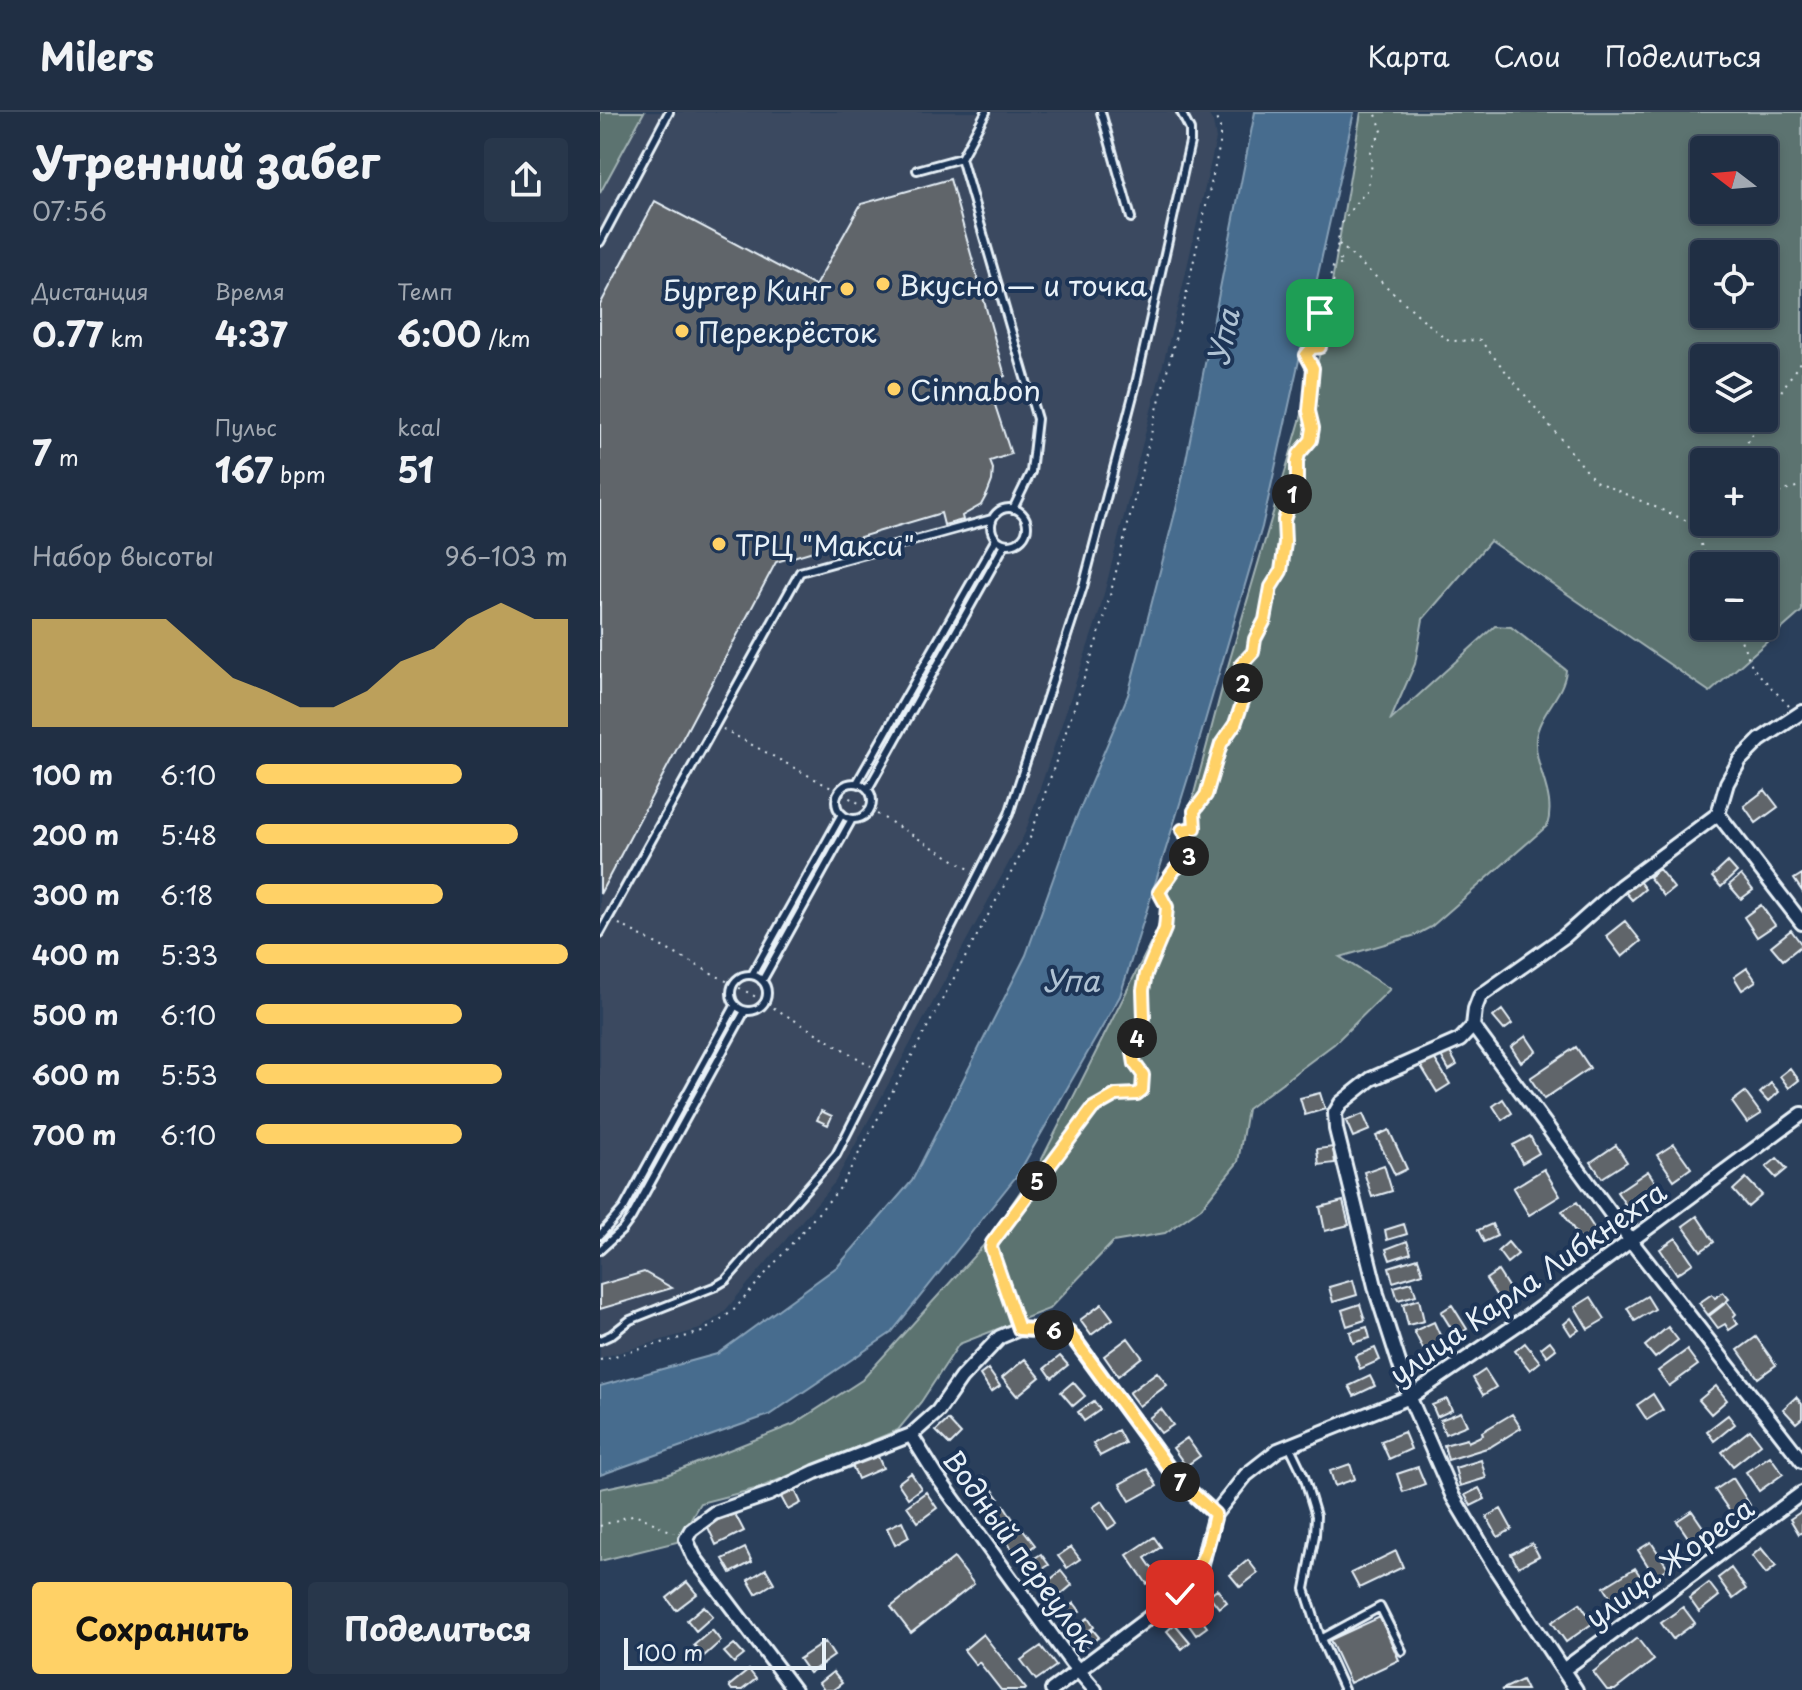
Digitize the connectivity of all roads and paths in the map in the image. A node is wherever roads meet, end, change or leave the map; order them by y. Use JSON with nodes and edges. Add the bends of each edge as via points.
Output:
{"nodes":[{"id":1,"x":669,"y":112,"type":"edge"},
{"id":2,"x":986,"y":112,"type":"edge"},
{"id":3,"x":1101,"y":112,"type":"edge"},
{"id":4,"x":1181,"y":112,"type":"edge"},
{"id":5,"x":1213,"y":112,"type":"edge"},
{"id":6,"x":1375,"y":112,"type":"edge"},
{"id":7,"x":961,"y":158,"type":"junction"},
{"id":8,"x":917,"y":170,"type":"dead end"},
{"id":9,"x":1131,"y":218,"type":"dead end"},
{"id":10,"x":600,"y":242,"type":"edge"},
{"id":11,"x":1338,"y":243,"type":"junction"},
{"id":12,"x":1802,"y":359,"type":"edge"},
{"id":13,"x":1778,"y":396,"type":"edge"},
{"id":14,"x":1802,"y":485,"type":"edge"},
{"id":15,"x":1778,"y":493,"type":"edge"},
{"id":16,"x":1013,"y":509,"type":"junction"},
{"id":17,"x":992,"y":519,"type":"junction"},
{"id":18,"x":1690,"y":522,"type":"edge"},
{"id":19,"x":996,"y":539,"type":"junction"},
{"id":20,"x":1005,"y":544,"type":"junction"},
{"id":21,"x":1741,"y":640,"type":"edge"},
{"id":22,"x":1800,"y":713,"type":"edge"},
{"id":23,"x":715,"y":724,"type":"junction"},
{"id":24,"x":857,"y":783,"type":"junction"},
{"id":25,"x":868,"y":789,"type":"junction"},
{"id":26,"x":838,"y":792,"type":"junction"},
{"id":27,"x":870,"y":810,"type":"junction"},
{"id":28,"x":842,"y":814,"type":"junction"},
{"id":29,"x":1718,"y":814,"type":"junction"},
{"id":30,"x":852,"y":819,"type":"junction"},
{"id":31,"x":978,"y":874,"type":"junction"},
{"id":32,"x":608,"y":918,"type":"junction"},
{"id":33,"x":1802,"y":923,"type":"edge"},
{"id":34,"x":600,"y":933,"type":"edge"},
{"id":35,"x":752,"y":975,"type":"junction"},
{"id":36,"x":762,"y":981,"type":"junction"},
{"id":37,"x":732,"y":984,"type":"junction"},
{"id":38,"x":764,"y":1002,"type":"junction"},
{"id":39,"x":735,"y":1006,"type":"junction"},
{"id":40,"x":745,"y":1011,"type":"junction"},
{"id":41,"x":1473,"y":1026,"type":"junction"},
{"id":42,"x":879,"y":1071,"type":"junction"},
{"id":43,"x":1802,"y":1114,"type":"edge"},
{"id":44,"x":600,"y":1235,"type":"edge"},
{"id":45,"x":1631,"y":1241,"type":"junction"},
{"id":46,"x":600,"y":1250,"type":"edge"},
{"id":47,"x":1019,"y":1329,"type":"junction"},
{"id":48,"x":600,"y":1340,"type":"edge"},
{"id":49,"x":600,"y":1360,"type":"edge"},
{"id":50,"x":1410,"y":1397,"type":"junction"},
{"id":51,"x":911,"y":1435,"type":"junction"},
{"id":52,"x":1289,"y":1445,"type":"junction"},
{"id":53,"x":1802,"y":1461,"type":"edge"},
{"id":54,"x":1802,"y":1493,"type":"edge"},
{"id":55,"x":1215,"y":1514,"type":"junction"},
{"id":56,"x":600,"y":1526,"type":"edge"},
{"id":57,"x":686,"y":1539,"type":"junction"},
{"id":58,"x":1321,"y":1639,"type":"junction"},
{"id":59,"x":1402,"y":1651,"type":"dead end"},
{"id":60,"x":1563,"y":1670,"type":"junction"},
{"id":61,"x":1077,"y":1671,"type":"junction"},
{"id":62,"x":794,"y":1690,"type":"edge"},
{"id":63,"x":1052,"y":1690,"type":"edge"},
{"id":64,"x":1095,"y":1690,"type":"edge"},
{"id":65,"x":1344,"y":1690,"type":"edge"},
{"id":66,"x":1576,"y":1690,"type":"edge"}],
"edges":[{"from":1,"to":10,"type":"lane"},
{"from":2,"to":7,"type":"lane"},
{"from":3,"to":9,"type":"lane"},
{"from":4,"to":31,"type":"lane","via":[[1190,142],[1136,384],[1083,587],[1009,814]]},
{"from":5,"to":49,"type":"path","via":[[1220,144],[1184,304],[1104,619],[1030,838],[840,1188],[733,1311],[702,1332]]},
{"from":6,"to":11,"type":"path","via":[[1382,130],[1370,152],[1369,184],[1340,226]]},
{"from":7,"to":8,"type":"lane"},
{"from":7,"to":16,"type":"lane","via":[[1037,419],[1031,472]]},
{"from":11,"to":18,"type":"path","via":[[1444,338],[1480,340],[1595,481]]},
{"from":11,"to":47,"type":"path","via":[[1336,255],[1343,264],[1333,267],[1330,279],[1339,288],[1339,297],[1319,315],[1319,349],[1306,353],[1312,366],[1313,428],[1311,442],[1299,454],[1297,482],[1284,520],[1281,571],[1271,587],[1253,652],[1241,665],[1243,701],[1235,724],[1221,744],[1206,795],[1195,808],[1195,828],[1182,830],[1192,843],[1188,859],[1159,892],[1167,907],[1165,929],[1146,974],[1144,1018],[1133,1052],[1144,1086],[1137,1094],[1116,1095],[1093,1108],[992,1243],[991,1254]]},
{"from":12,"to":13,"type":"path"},
{"from":14,"to":15,"type":"path"},
{"from":16,"to":17,"type":"lane","via":[[1003,509]]},
{"from":16,"to":20,"type":"lane","via":[[1023,515],[1026,530],[1016,543]]},
{"from":17,"to":19,"type":"lane"},
{"from":17,"to":23,"type":"lane","via":[[800,572]]},
{"from":19,"to":20,"type":"lane"},
{"from":19,"to":24,"type":"lane"},
{"from":20,"to":25,"type":"lane"},
{"from":21,"to":22,"type":"path","via":[[1753,668]]},
{"from":22,"to":29,"type":"street","via":[[1740,760]]},
{"from":23,"to":26,"type":"path"},
{"from":23,"to":32,"type":"lane"},
{"from":24,"to":25,"type":"lane"},
{"from":24,"to":26,"type":"lane"},
{"from":25,"to":27,"type":"lane"},
{"from":26,"to":27,"type":"path"},
{"from":26,"to":28,"type":"lane","via":[[836,804]]},
{"from":27,"to":30,"type":"lane"},
{"from":27,"to":31,"type":"path"},
{"from":28,"to":30,"type":"lane"},
{"from":28,"to":35,"type":"lane"},
{"from":29,"to":33,"type":"street"},
{"from":29,"to":41,"type":"street","via":[[1480,996]]},
{"from":30,"to":36,"type":"lane"},
{"from":31,"to":42,"type":"lane"},
{"from":32,"to":34,"type":"lane"},
{"from":32,"to":37,"type":"path"},
{"from":35,"to":36,"type":"lane"},
{"from":35,"to":37,"type":"lane"},
{"from":36,"to":38,"type":"lane","via":[[767,991]]},
{"from":37,"to":38,"type":"path"},
{"from":37,"to":39,"type":"lane"},
{"from":38,"to":40,"type":"lane"},
{"from":38,"to":42,"type":"path"},
{"from":39,"to":40,"type":"lane"},
{"from":39,"to":44,"type":"lane","via":[[624,1208]]},
{"from":40,"to":46,"type":"lane","via":[[631,1218]]},
{"from":41,"to":45,"type":"street"},
{"from":41,"to":50,"type":"street","via":[[1460,1040],[1371,1079],[1335,1113],[1377,1294]]},
{"from":42,"to":48,"type":"lane","via":[[836,1155],[726,1280],[630,1320]]},
{"from":43,"to":45,"type":"street","name":"улица Карла Либкнехта"},
{"from":45,"to":50,"type":"street","name":"улица Карла Либкнехта"},
{"from":45,"to":53,"type":"street"},
{"from":47,"to":51,"type":"street","via":[[1000,1337]]},
{"from":47,"to":55,"type":"street","via":[[1069,1332],[1175,1477]]},
{"from":50,"to":52,"type":"street","name":"улица Карла Либкнехта"},
{"from":50,"to":60,"type":"street","via":[[1453,1497]]},
{"from":51,"to":57,"type":"street","via":[[714,1513]]},
{"from":51,"to":61,"type":"street","name":"Водный переулок"},
{"from":52,"to":55,"type":"street","name":"улица Карла Либкнехта","via":[[1246,1475]]},
{"from":52,"to":58,"type":"lane","via":[[1316,1516],[1305,1589]]},
{"from":54,"to":60,"type":"street","name":"улица Жореса"},
{"from":55,"to":61,"type":"street","via":[[1201,1567],[1180,1594]]},
{"from":56,"to":57,"type":"path","via":[[640,1514]]},
{"from":57,"to":62,"type":"street"},
{"from":58,"to":59,"type":"lane","via":[[1380,1607]]},
{"from":58,"to":65,"type":"lane"},
{"from":60,"to":66,"type":"street"},
{"from":61,"to":63,"type":"street"},
{"from":61,"to":64,"type":"street","name":"Водный переулок"}]}
